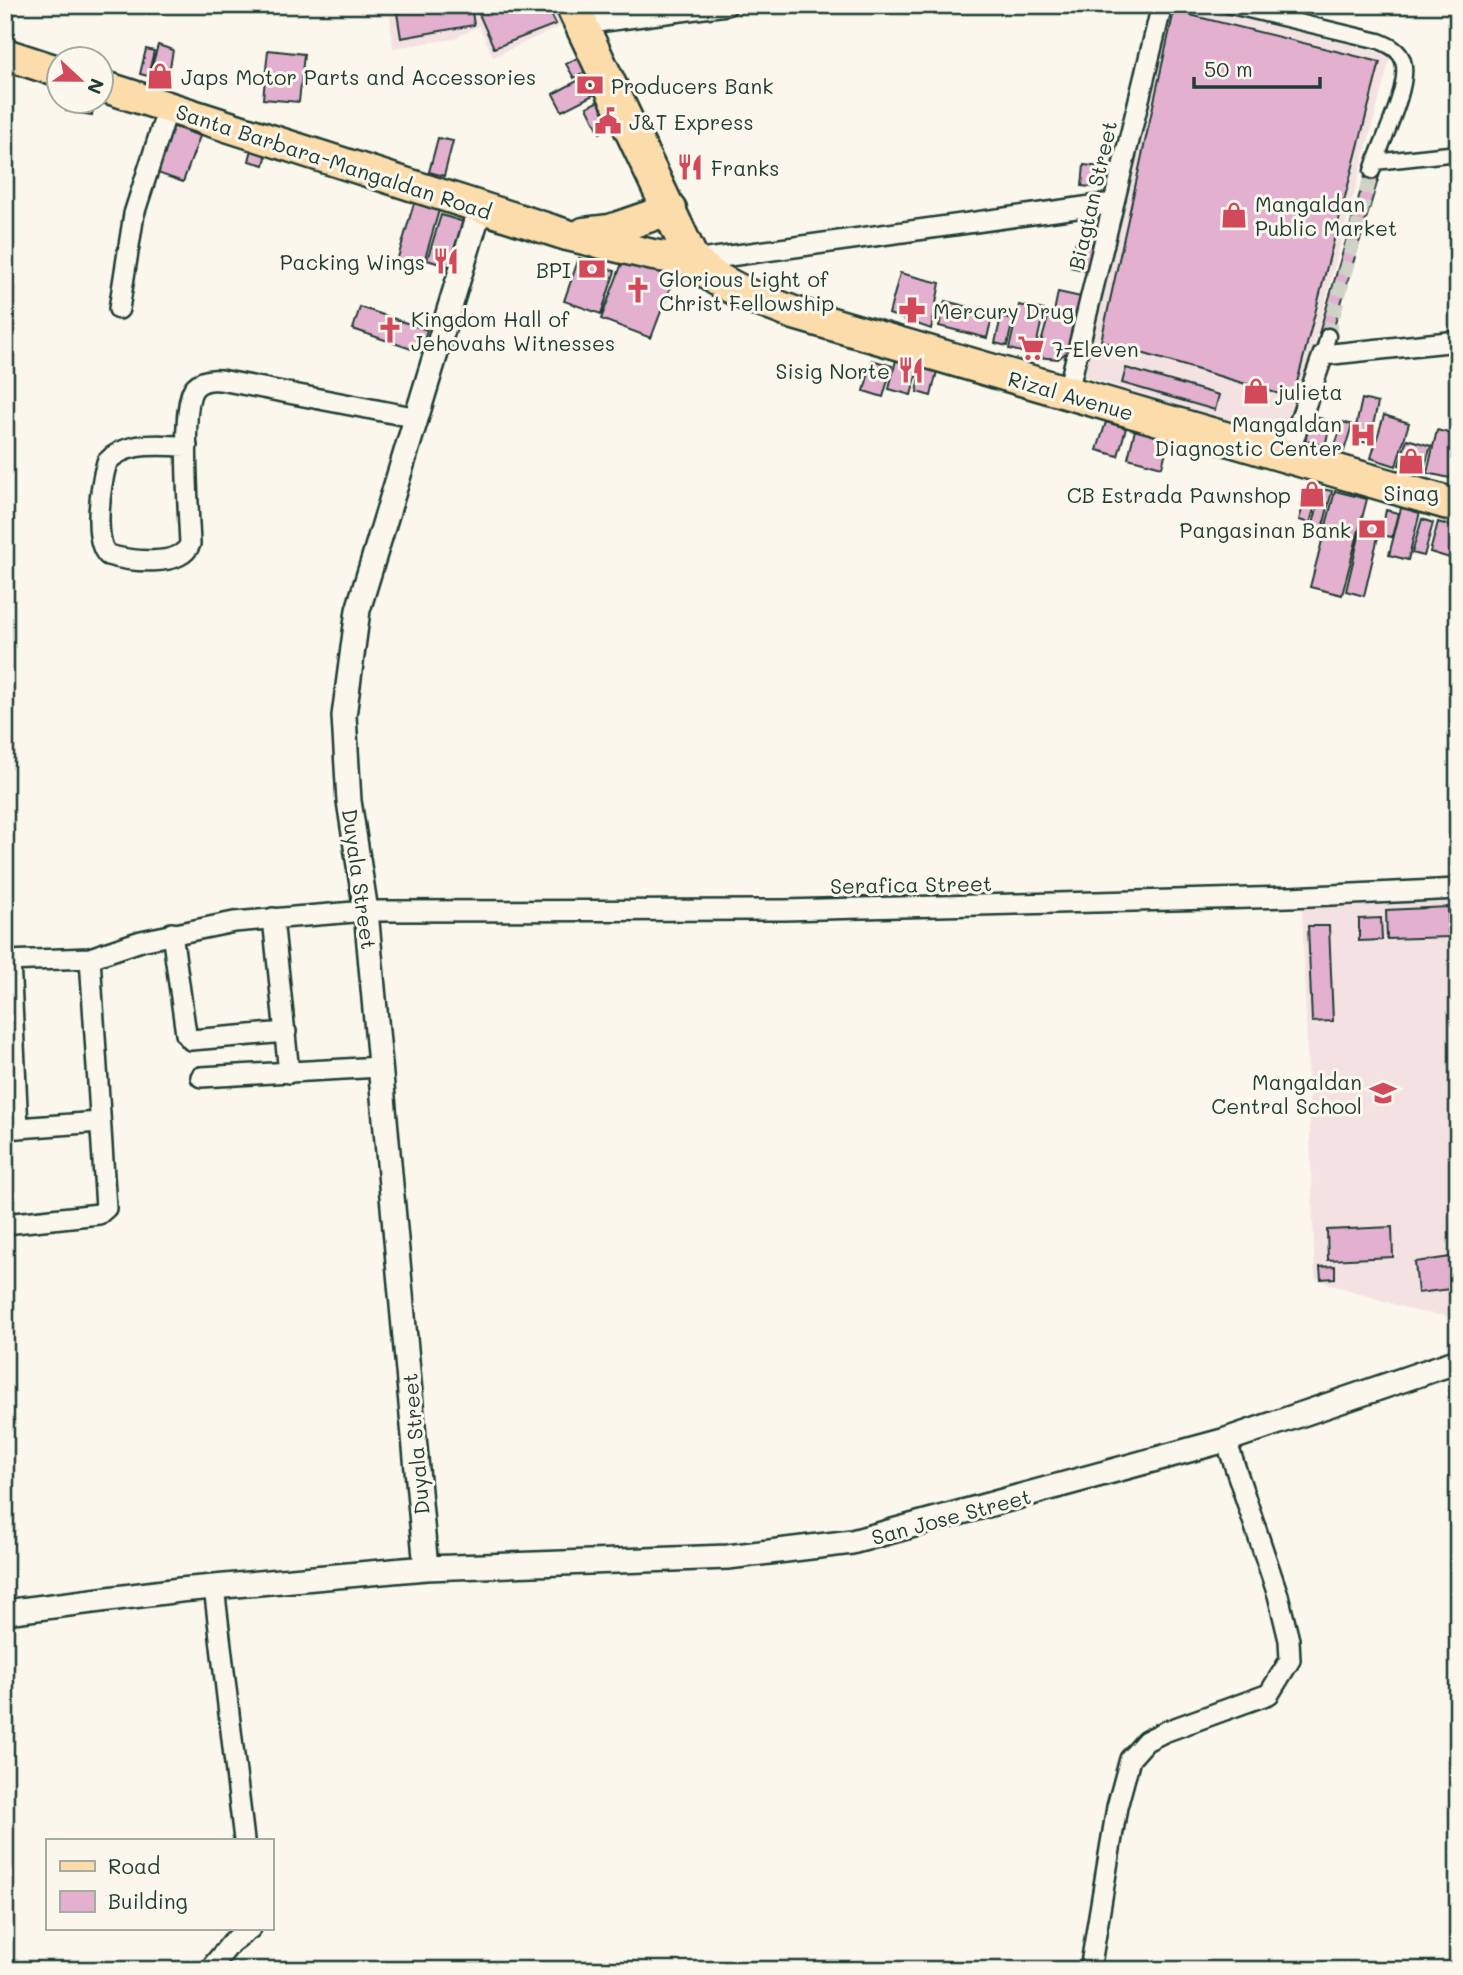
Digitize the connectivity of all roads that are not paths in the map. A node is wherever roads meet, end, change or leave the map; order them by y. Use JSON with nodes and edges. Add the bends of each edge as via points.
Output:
{"nodes":[{"id":1,"x":727,"y":5,"type":"edge"},
{"id":2,"x":1162,"y":5,"type":"edge"},
{"id":3,"x":1227,"y":5,"type":"edge"},
{"id":4,"x":577,"y":15,"type":"edge"},
{"id":5,"x":5,"y":54,"type":"edge"},
{"id":6,"x":46,"y":67,"type":"edge"},
{"id":7,"x":116,"y":91,"type":"edge"},
{"id":8,"x":168,"y":108,"type":"junction"},
{"id":9,"x":1458,"y":153,"type":"edge"},
{"id":10,"x":1113,"y":203,"type":"junction"},
{"id":11,"x":480,"y":208,"type":"junction"},
{"id":12,"x":671,"y":209,"type":"junction"},
{"id":13,"x":567,"y":235,"type":"junction"},
{"id":14,"x":693,"y":261,"type":"junction"},
{"id":15,"x":118,"y":309,"type":"dead end"},
{"id":16,"x":1458,"y":341,"type":"edge"},
{"id":17,"x":1067,"y":395,"type":"junction"},
{"id":18,"x":418,"y":418,"type":"junction"},
{"id":19,"x":187,"y":446,"type":"junction"},
{"id":20,"x":1287,"y":458,"type":"junction"},
{"id":21,"x":1458,"y":506,"type":"edge"},
{"id":22,"x":1458,"y":889,"type":"edge"},
{"id":23,"x":366,"y":911,"type":"junction"},
{"id":24,"x":273,"y":918,"type":"junction"},
{"id":25,"x":172,"y":933,"type":"junction"},
{"id":26,"x":90,"y":958,"type":"junction"},
{"id":27,"x":7,"y":960,"type":"edge"},
{"id":28,"x":286,"y":1032,"type":"junction"},
{"id":29,"x":380,"y":1067,"type":"junction"},
{"id":30,"x":289,"y":1073,"type":"junction"},
{"id":31,"x":201,"y":1077,"type":"dead end"},
{"id":32,"x":99,"y":1122,"type":"junction"},
{"id":33,"x":12,"y":1129,"type":"edge"},
{"id":34,"x":5,"y":1224,"type":"edge"},
{"id":35,"x":1458,"y":1361,"type":"edge"},
{"id":36,"x":1226,"y":1440,"type":"junction"},
{"id":37,"x":426,"y":1568,"type":"junction"},
{"id":38,"x":214,"y":1587,"type":"junction"},
{"id":39,"x":5,"y":1612,"type":"edge"},
{"id":40,"x":244,"y":1839,"type":"edge"},
{"id":41,"x":248,"y":1930,"type":"edge"},
{"id":42,"x":209,"y":1970,"type":"edge"},
{"id":43,"x":1090,"y":1970,"type":"edge"}],
"edges":[{"from":1,"to":4,"type":"street"},
{"from":2,"to":10,"type":"street","name":"Biagtan Street"},
{"from":3,"to":9,"type":"street","via":[[1379,41],[1397,50],[1403,60],[1403,81],[1374,167]]},
{"from":4,"to":12,"type":"highway"},
{"from":5,"to":6,"type":"main road"},
{"from":7,"to":8,"type":"main road","name":"Santa Barbara-Mangaldan Road"},
{"from":8,"to":11,"type":"main road","name":"Santa Barbara-Mangaldan Road"},
{"from":8,"to":15,"type":"street","via":[[134,214]]},
{"from":10,"to":14,"type":"street"},
{"from":10,"to":17,"type":"street","name":"Biagtan Street"},
{"from":11,"to":13,"type":"main road","name":"Santa Barbara-Mangaldan Road"},
{"from":11,"to":18,"type":"street","name":"Duyala Street"},
{"from":12,"to":13,"type":"main road","name":"Santa Barbara-Mangaldan Road","via":[[610,230]]},
{"from":12,"to":14,"type":"highway"},
{"from":13,"to":14,"type":"main road","name":"Santa Barbara-Mangaldan Road"},
{"from":14,"to":17,"type":"highway","name":"Rizal Avenue","via":[[749,296],[794,313]]},
{"from":16,"to":20,"type":"street","via":[[1326,345]]},
{"from":17,"to":20,"type":"highway","name":"Rizal Avenue"},
{"from":18,"to":19,"type":"street","via":[[213,379],[194,388]]},
{"from":18,"to":23,"type":"street","name":"Duyala Street","via":[[358,610],[346,692],[349,801]]},
{"from":19,"to":19,"type":"street","via":[[190,544],[183,556],[108,555],[99,534],[107,462],[130,447]]},
{"from":20,"to":21,"type":"highway","name":"Rizal Avenue"},
{"from":22,"to":23,"type":"street","name":"Serafica Street","via":[[784,910]]},
{"from":23,"to":24,"type":"street","name":"Serafica Street"},
{"from":23,"to":29,"type":"street","name":"Duyala Street"},
{"from":24,"to":25,"type":"street","name":"Serafica Street"},
{"from":24,"to":28,"type":"street"},
{"from":25,"to":26,"type":"street","name":"Serafica Street"},
{"from":25,"to":28,"type":"street","via":[[186,1034],[191,1040]]},
{"from":26,"to":27,"type":"street","name":"Serafica Street"},
{"from":26,"to":32,"type":"street"},
{"from":27,"to":33,"type":"street"},
{"from":28,"to":30,"type":"street"},
{"from":29,"to":30,"type":"street"},
{"from":29,"to":37,"type":"street","name":"Duyala Street"},
{"from":30,"to":31,"type":"street"},
{"from":32,"to":33,"type":"street"},
{"from":32,"to":34,"type":"street","via":[[107,1202],[104,1212]]},
{"from":35,"to":36,"type":"street","name":"San Jose Street"},
{"from":36,"to":37,"type":"street","name":"San Jose Street","via":[[841,1544],[727,1557]]},
{"from":36,"to":43,"type":"street","via":[[1278,1595],[1290,1660],[1269,1694],[1164,1731],[1146,1741],[1130,1759],[1117,1807]]},
{"from":37,"to":38,"type":"street","name":"San Jose Street"},
{"from":38,"to":39,"type":"street","name":"San Jose Street"},
{"from":38,"to":40,"type":"street"},
{"from":41,"to":42,"type":"street"}]}
